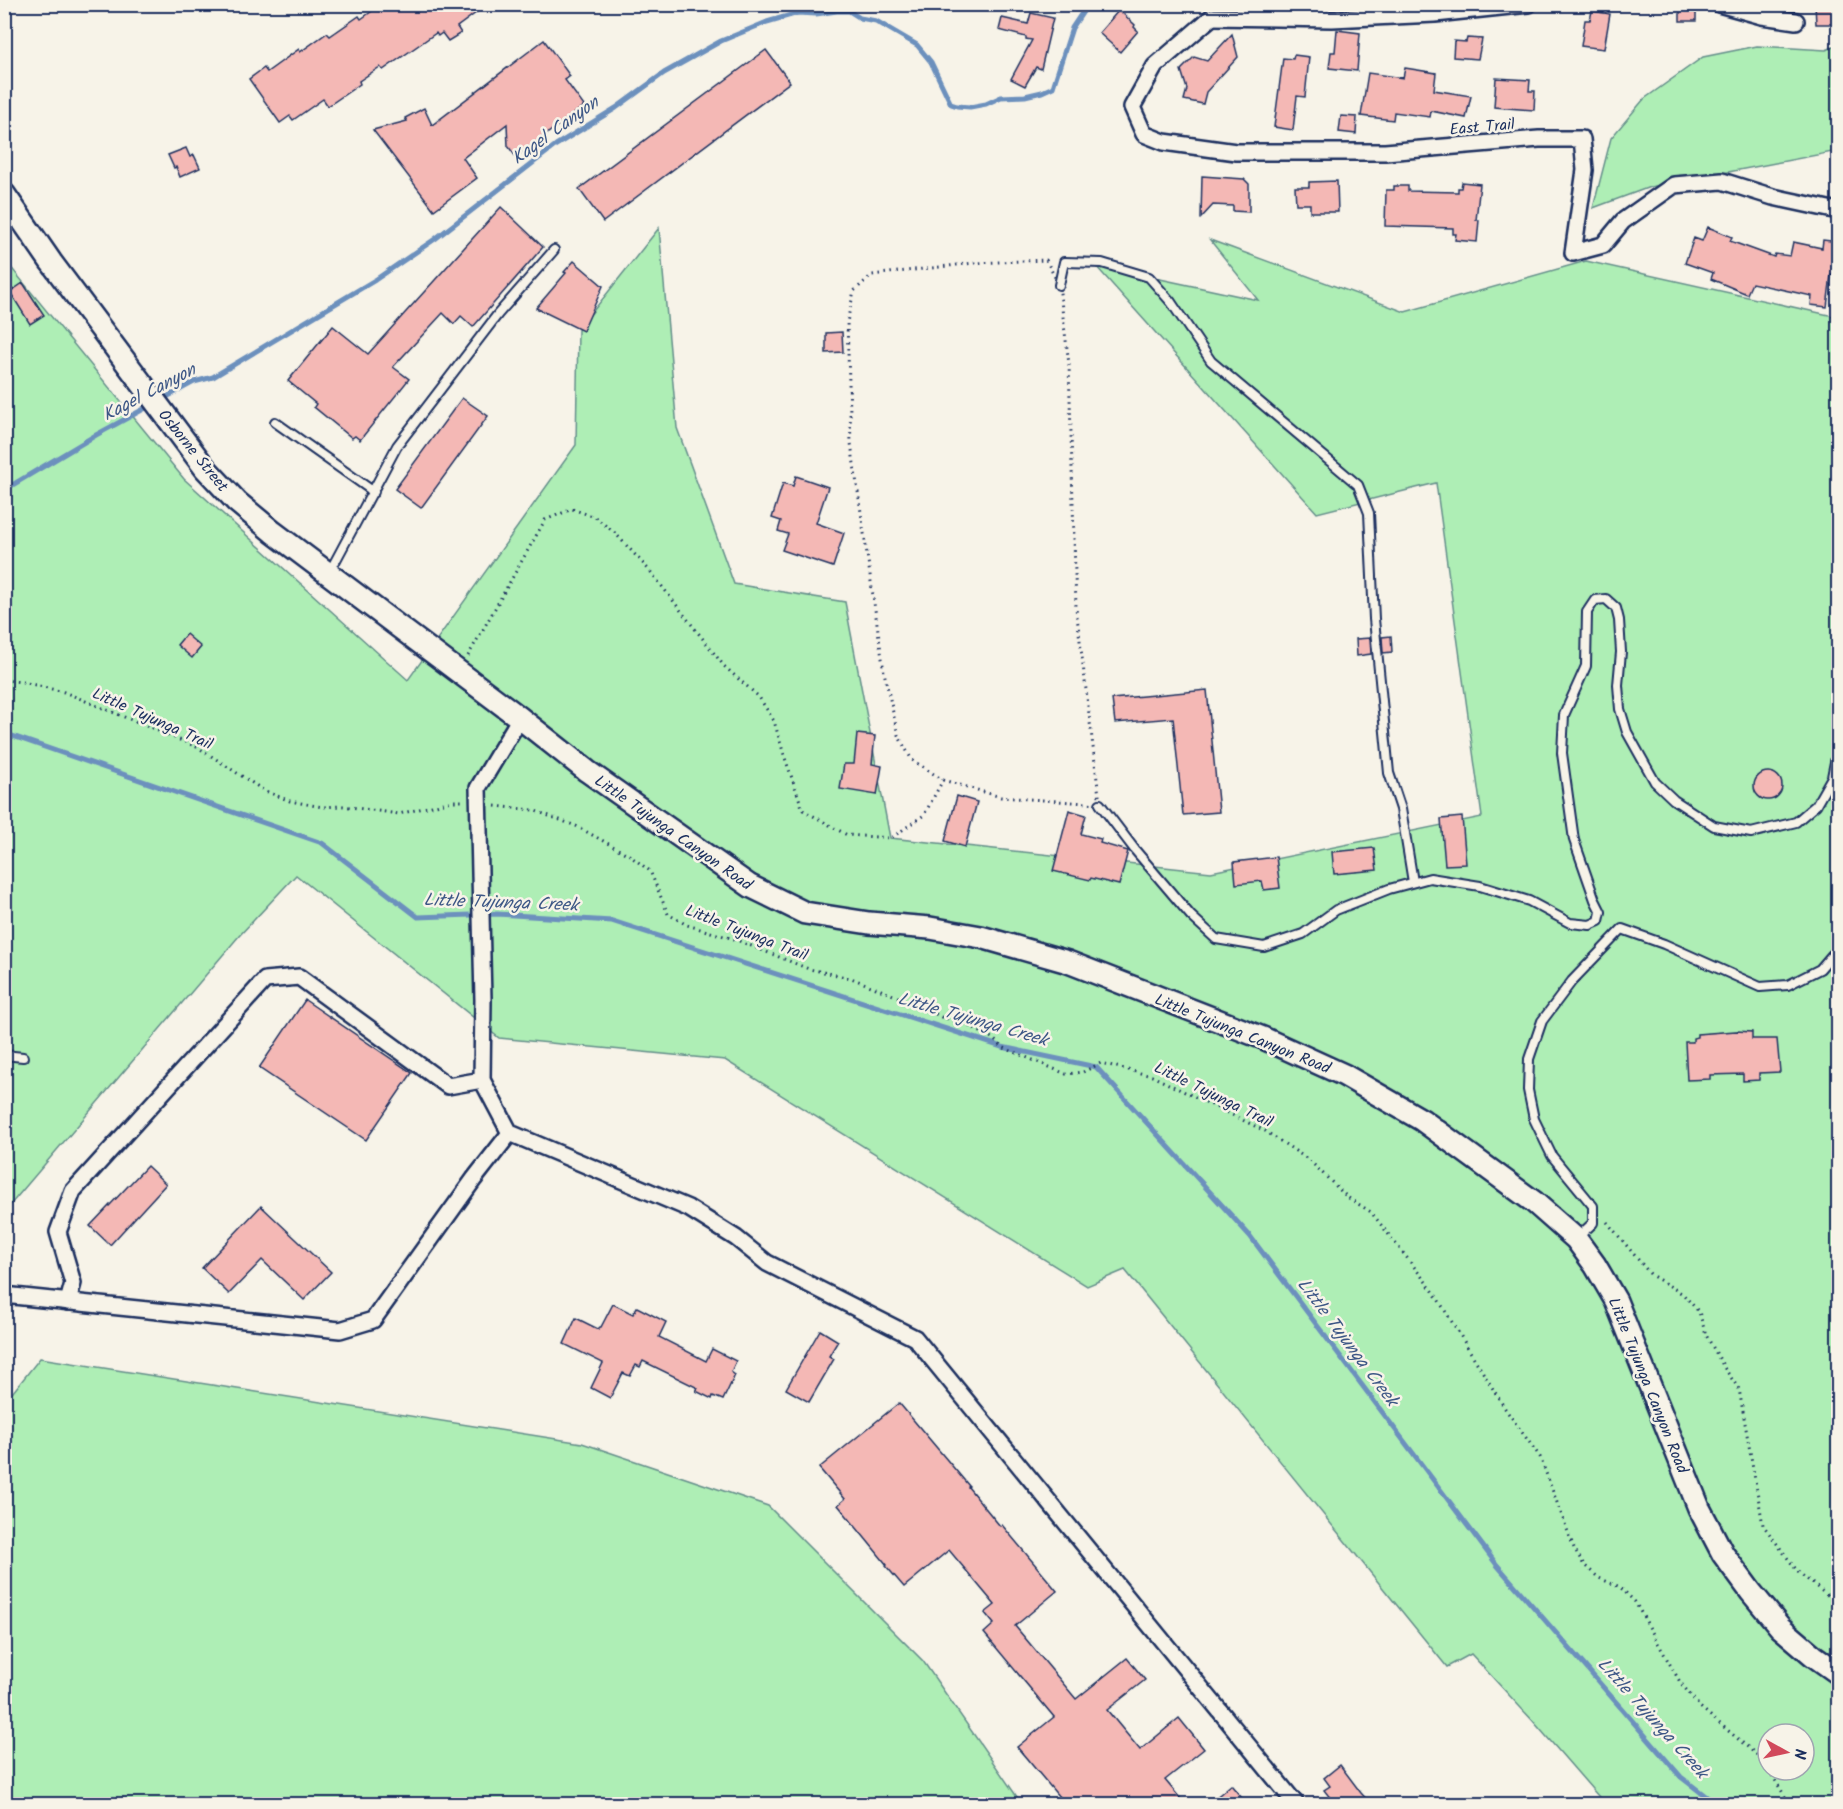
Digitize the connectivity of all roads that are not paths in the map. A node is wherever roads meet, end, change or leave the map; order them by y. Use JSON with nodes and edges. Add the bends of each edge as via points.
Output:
{"nodes":[{"id":1,"x":1529,"y":4,"type":"edge"},
{"id":2,"x":1719,"y":4,"type":"edge"},
{"id":3,"x":1210,"y":11,"type":"edge"},
{"id":4,"x":1796,"y":21,"type":"dead end"},
{"id":5,"x":4,"y":194,"type":"edge"},
{"id":6,"x":1839,"y":211,"type":"edge"},
{"id":7,"x":554,"y":250,"type":"dead end"},
{"id":8,"x":1059,"y":285,"type":"road end"},
{"id":9,"x":275,"y":422,"type":"dead end"},
{"id":10,"x":374,"y":492,"type":"junction"},
{"id":11,"x":328,"y":574,"type":"junction"},
{"id":12,"x":435,"y":655,"type":"joint"},
{"id":13,"x":520,"y":718,"type":"junction"},
{"id":14,"x":1839,"y":747,"type":"edge"},
{"id":15,"x":1100,"y":804,"type":"road end"},
{"id":16,"x":1413,"y":882,"type":"junction"},
{"id":17,"x":1839,"y":948,"type":"edge"},
{"id":18,"x":4,"y":1055,"type":"edge"},
{"id":19,"x":23,"y":1058,"type":"dead end"},
{"id":20,"x":482,"y":1080,"type":"junction"},
{"id":21,"x":510,"y":1133,"type":"junction"},
{"id":22,"x":1576,"y":1239,"type":"junction"},
{"id":23,"x":4,"y":1295,"type":"edge"},
{"id":24,"x":68,"y":1302,"type":"junction"},
{"id":25,"x":1839,"y":1673,"type":"edge"},
{"id":26,"x":1296,"y":1804,"type":"edge"}],
"edges":[{"from":1,"to":3,"type":"street","via":[[1332,19]]},
{"from":2,"to":4,"type":"street"},
{"from":3,"to":6,"type":"street","name":"East Trail","via":[[1155,66],[1132,107],[1144,134],[1164,142],[1236,152],[1385,152],[1582,139],[1585,170],[1573,253],[1602,245],[1623,220],[1674,185],[1722,181]]},
{"from":5,"to":11,"type":"main road","name":"Osborne Street","via":[[205,468],[237,502]]},
{"from":7,"to":10,"type":"lane","via":[[498,314],[397,446]]},
{"from":8,"to":16,"type":"lane","via":[[1064,262],[1102,263],[1149,277],[1211,361],[1358,484],[1370,513],[1374,619],[1389,773],[1401,808]]},
{"from":9,"to":10,"type":"lane"},
{"from":10,"to":11,"type":"lane"},
{"from":11,"to":12,"type":"main road","name":"Osborne Street"},
{"from":12,"to":13,"type":"main road","name":"Little Tujunga Canyon Road"},
{"from":13,"to":20,"type":"street","via":[[478,788]]},
{"from":13,"to":22,"type":"main road","name":"Little Tujunga Canyon Road","via":[[587,771],[750,886],[805,913],[981,937],[1068,962],[1263,1038],[1344,1075],[1422,1120],[1534,1202]]},
{"from":14,"to":16,"type":"lane","via":[[1832,777],[1816,805],[1796,822],[1751,832],[1714,826],[1674,800],[1655,782],[1639,755],[1620,709],[1621,652],[1616,608],[1606,599],[1595,600],[1587,612],[1587,666],[1564,715],[1562,753],[1574,840],[1601,912],[1599,921],[1590,925],[1570,923],[1529,901],[1480,886],[1430,878]]},
{"from":15,"to":16,"type":"lane","via":[[1135,850],[1216,939],[1264,947],[1303,934],[1336,910]]},
{"from":17,"to":22,"type":"lane","via":[[1820,969],[1788,986],[1760,987],[1622,930],[1572,981],[1542,1021],[1529,1059],[1528,1090],[1534,1119],[1552,1156],[1593,1206],[1593,1223]]},
{"from":18,"to":19,"type":"lane"},
{"from":20,"to":21,"type":"street"},
{"from":20,"to":24,"type":"street","via":[[448,1086],[299,977],[265,980],[73,1191],[58,1232],[73,1283]]},
{"from":21,"to":24,"type":"street","via":[[373,1320],[340,1330]]},
{"from":21,"to":26,"type":"street","via":[[688,1208],[767,1263],[915,1338]]},
{"from":22,"to":25,"type":"main road","name":"Little Tujunga Canyon Road","via":[[1616,1301],[1699,1508],[1723,1554],[1780,1627]]},
{"from":23,"to":24,"type":"street"}]}
